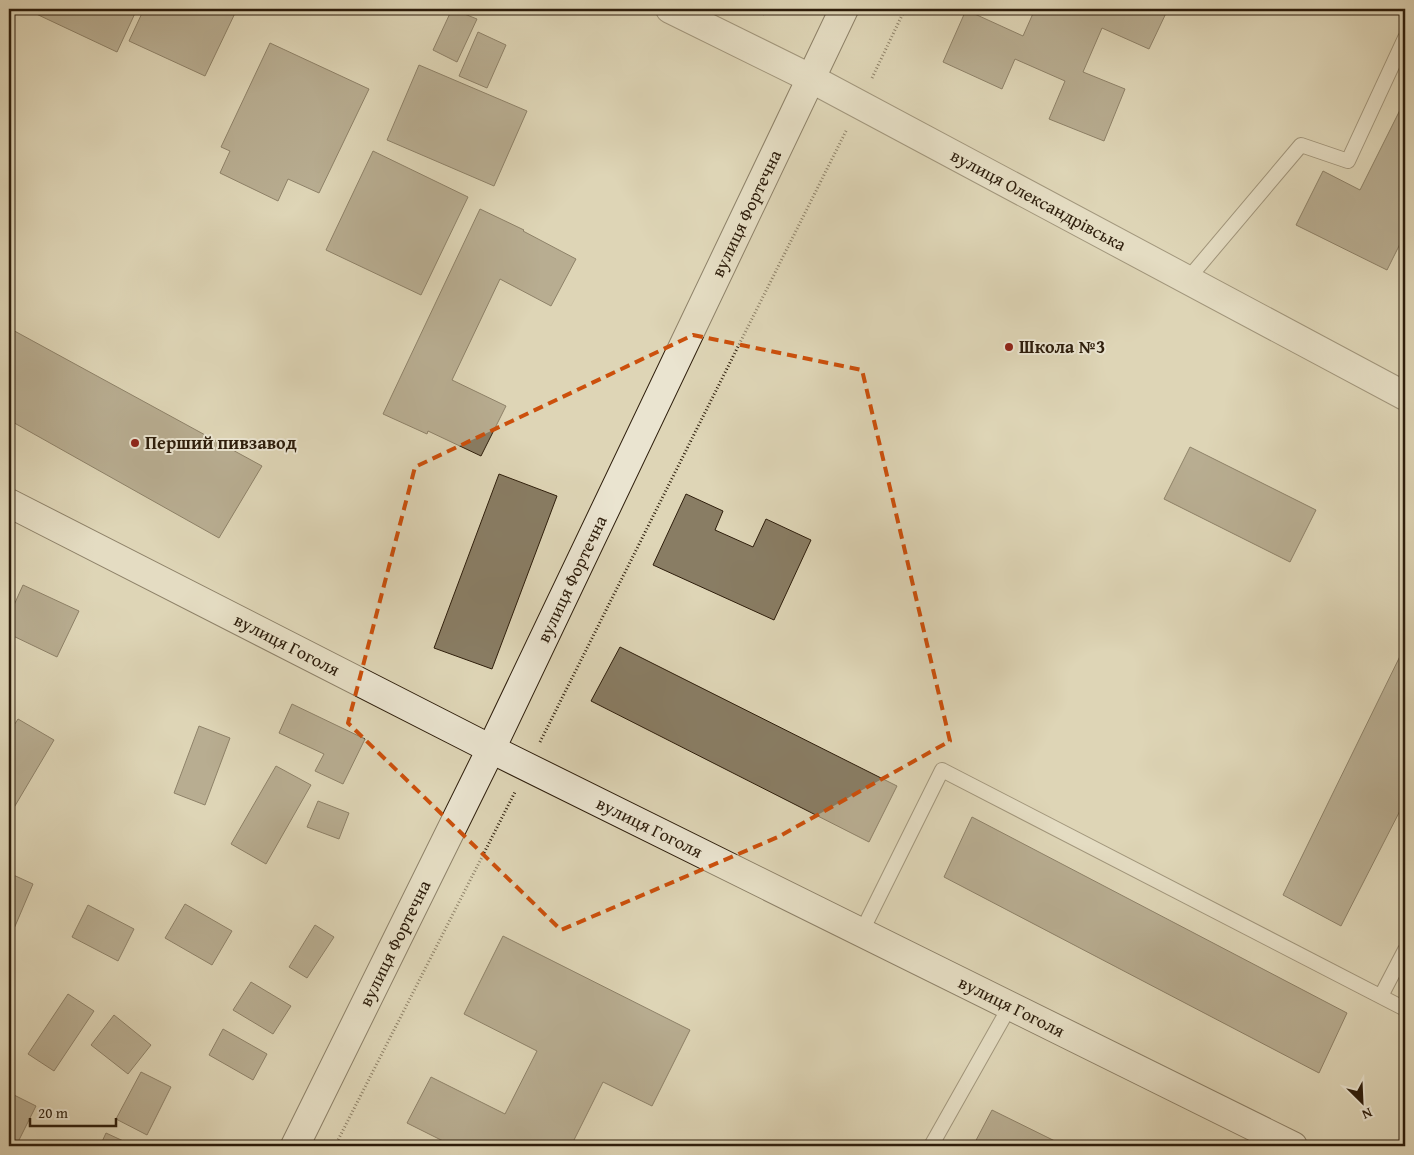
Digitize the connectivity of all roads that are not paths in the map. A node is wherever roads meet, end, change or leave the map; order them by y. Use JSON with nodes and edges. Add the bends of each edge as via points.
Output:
{"nodes":[{"id":1,"x":670,"y":9,"type":"edge"},
{"id":2,"x":844,"y":9,"type":"edge"},
{"id":3,"x":1405,"y":38,"type":"edge"},
{"id":4,"x":810,"y":78,"type":"junction"},
{"id":5,"x":1188,"y":280,"type":"junction"},
{"id":6,"x":1405,"y":396,"type":"edge"},
{"id":7,"x":9,"y":503,"type":"edge"},
{"id":8,"x":491,"y":749,"type":"junction"},
{"id":9,"x":861,"y":933,"type":"junction"},
{"id":10,"x":1405,"y":950,"type":"edge"},
{"id":11,"x":1381,"y":996,"type":"junction"},
{"id":12,"x":1010,"y":1006,"type":"junction"},
{"id":13,"x":1405,"y":1009,"type":"edge"},
{"id":14,"x":295,"y":1146,"type":"edge"},
{"id":15,"x":931,"y":1146,"type":"edge"},
{"id":16,"x":1293,"y":1146,"type":"edge"}],
"edges":[{"from":1,"to":4,"type":"street","name":"вулиця Олександрівська"},
{"from":2,"to":4,"type":"street","name":"вулиця Фортечна"},
{"from":3,"to":5,"type":"lane","via":[[1348,161],[1300,145]]},
{"from":4,"to":5,"type":"street","name":"вулиця Олександрівська"},
{"from":4,"to":8,"type":"street","name":"вулиця Фортечна"},
{"from":5,"to":6,"type":"street","name":"вулиця Олександрівська"},
{"from":7,"to":8,"type":"street","name":"вулиця Гоголя"},
{"from":8,"to":9,"type":"street","name":"вулиця Гоголя"},
{"from":8,"to":14,"type":"street","name":"вулиця Фортечна"},
{"from":9,"to":11,"type":"lane","via":[[942,770]]},
{"from":9,"to":12,"type":"street","name":"вулиця Гоголя"},
{"from":10,"to":11,"type":"lane"},
{"from":11,"to":13,"type":"lane"},
{"from":12,"to":15,"type":"lane"},
{"from":12,"to":16,"type":"street","name":"вулиця Гоголя"}]}
